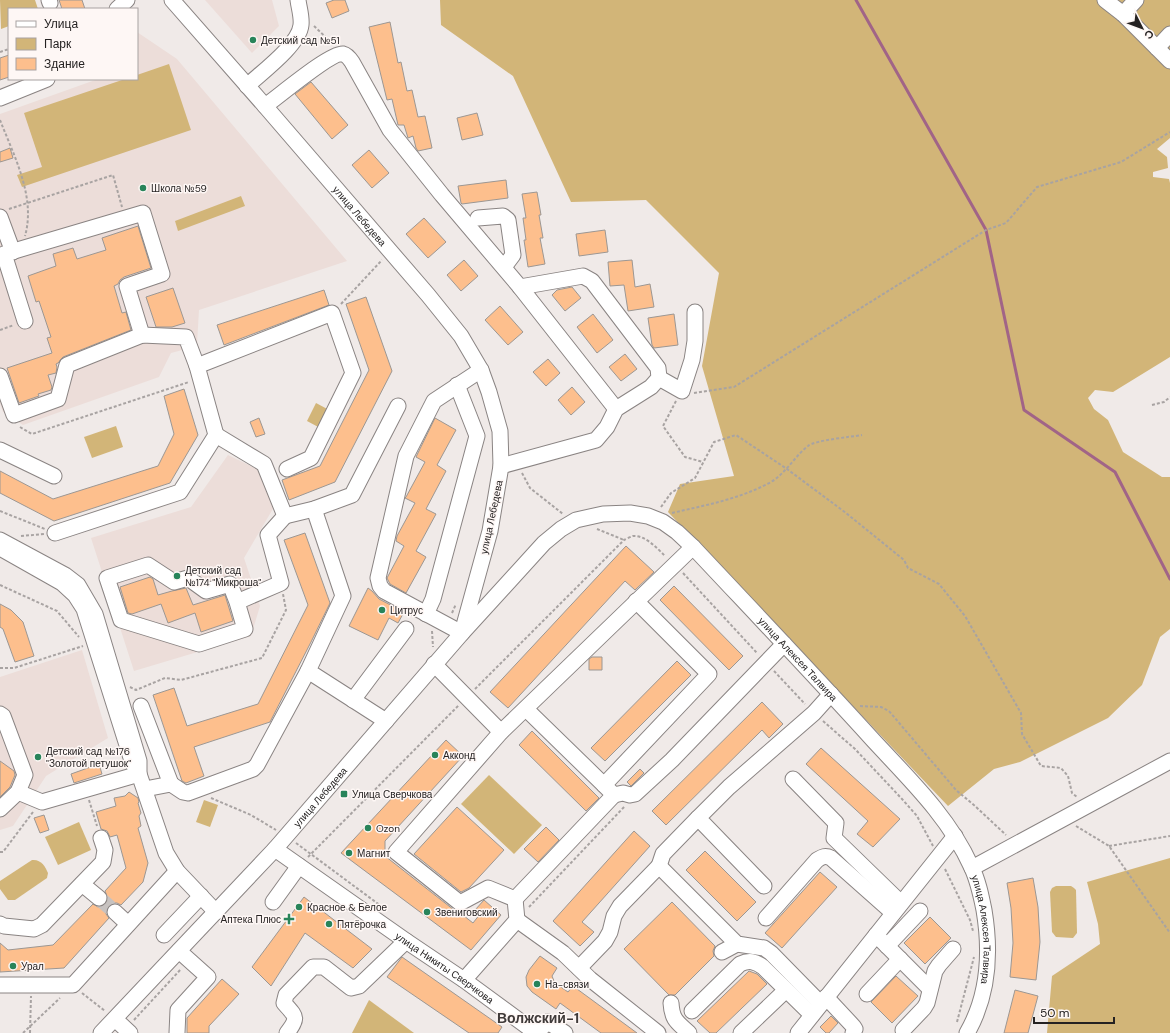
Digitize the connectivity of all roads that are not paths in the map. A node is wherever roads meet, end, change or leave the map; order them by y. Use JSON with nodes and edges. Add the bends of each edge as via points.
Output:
{"nodes":[{"id":1,"x":128,"y":0,"type":"edge"},
{"id":2,"x":172,"y":0,"type":"edge"},
{"id":3,"x":1105,"y":0,"type":"edge"},
{"id":4,"x":1136,"y":0,"type":"edge"},
{"id":5,"x":299,"y":6,"type":"edge"},
{"id":6,"x":118,"y":8,"type":"edge"},
{"id":7,"x":1123,"y":14,"type":"junction"},
{"id":8,"x":1170,"y":34,"type":"edge"},
{"id":9,"x":1157,"y":48,"type":"junction"},
{"id":10,"x":1170,"y":61,"type":"edge"},
{"id":11,"x":45,"y":80,"type":"edge"},
{"id":12,"x":247,"y":86,"type":"junction"},
{"id":13,"x":0,"y":98,"type":"edge"},
{"id":14,"x":265,"y":106,"type":"junction"},
{"id":15,"x":3,"y":213,"type":"edge"},
{"id":16,"x":478,"y":218,"type":"dead end"},
{"id":17,"x":17,"y":250,"type":"junction"},
{"id":18,"x":504,"y":267,"type":"junction"},
{"id":19,"x":520,"y":287,"type":"junction"},
{"id":20,"x":695,"y":312,"type":"dead end"},
{"id":21,"x":25,"y":321,"type":"dead end"},
{"id":22,"x":142,"y":335,"type":"junction"},
{"id":23,"x":481,"y":370,"type":"junction"},
{"id":24,"x":198,"y":372,"type":"junction"},
{"id":25,"x":0,"y":376,"type":"edge"},
{"id":26,"x":659,"y":378,"type":"junction"},
{"id":27,"x":457,"y":385,"type":"junction"},
{"id":28,"x":398,"y":406,"type":"dead end"},
{"id":29,"x":616,"y":409,"type":"junction"},
{"id":30,"x":216,"y":435,"type":"junction"},
{"id":31,"x":0,"y":450,"type":"edge"},
{"id":32,"x":501,"y":466,"type":"junction"},
{"id":33,"x":287,"y":469,"type":"dead end"},
{"id":34,"x":54,"y":476,"type":"dead end"},
{"id":35,"x":314,"y":509,"type":"junction"},
{"id":36,"x":285,"y":516,"type":"junction"},
{"id":37,"x":55,"y":533,"type":"road end"},
{"id":38,"x":0,"y":540,"type":"edge"},
{"id":39,"x":693,"y":547,"type":"junction"},
{"id":40,"x":0,"y":548,"type":"edge"},
{"id":41,"x":636,"y":601,"type":"junction"},
{"id":42,"x":237,"y":602,"type":"junction"},
{"id":43,"x":426,"y":614,"type":"junction"},
{"id":44,"x":406,"y":629,"type":"dead end"},
{"id":45,"x":462,"y":633,"type":"junction"},
{"id":46,"x":784,"y":644,"type":"junction"},
{"id":47,"x":434,"y":664,"type":"junction"},
{"id":48,"x":308,"y":671,"type":"junction"},
{"id":49,"x":836,"y":699,"type":"junction"},
{"id":50,"x":353,"y":700,"type":"junction"},
{"id":51,"x":141,"y":706,"type":"dead end"},
{"id":52,"x":526,"y":709,"type":"junction"},
{"id":53,"x":0,"y":714,"type":"edge"},
{"id":54,"x":386,"y":721,"type":"junction"},
{"id":55,"x":501,"y":732,"type":"junction"},
{"id":56,"x":1170,"y":761,"type":"edge"},
{"id":57,"x":139,"y":774,"type":"junction"},
{"id":58,"x":793,"y":779,"type":"dead end"},
{"id":59,"x":171,"y":784,"type":"junction"},
{"id":60,"x":145,"y":789,"type":"junction"},
{"id":61,"x":609,"y":790,"type":"junction"},
{"id":62,"x":18,"y":792,"type":"junction"},
{"id":63,"x":0,"y":809,"type":"edge"},
{"id":64,"x":698,"y":818,"type":"junction"},
{"id":65,"x":955,"y":836,"type":"junction"},
{"id":66,"x":101,"y":838,"type":"road end"},
{"id":67,"x":280,"y":853,"type":"junction"},
{"id":68,"x":299,"y":866,"type":"junction"},
{"id":69,"x":659,"y":866,"type":"junction"},
{"id":70,"x":972,"y":868,"type":"junction"},
{"id":71,"x":177,"y":871,"type":"junction"},
{"id":72,"x":82,"y":884,"type":"junction"},
{"id":73,"x":764,"y":886,"type":"dead end"},
{"id":74,"x":201,"y":896,"type":"junction"},
{"id":75,"x":99,"y":898,"type":"tunnel mouth"},
{"id":76,"x":515,"y":899,"type":"junction"},
{"id":77,"x":273,"y":902,"type":"dead end"},
{"id":78,"x":897,"y":908,"type":"junction"},
{"id":79,"x":920,"y":911,"type":"dead end"},
{"id":80,"x":114,"y":912,"type":"tunnel mouth"},
{"id":81,"x":216,"y":912,"type":"junction"},
{"id":82,"x":766,"y":918,"type":"dead end"},
{"id":83,"x":517,"y":920,"type":"junction"},
{"id":84,"x":0,"y":924,"type":"edge"},
{"id":85,"x":128,"y":924,"type":"junction"},
{"id":86,"x":876,"y":934,"type":"junction"},
{"id":87,"x":164,"y":935,"type":"dead end"},
{"id":88,"x":406,"y":942,"type":"junction"},
{"id":89,"x":737,"y":944,"type":"junction"},
{"id":90,"x":887,"y":946,"type":"junction"},
{"id":91,"x":953,"y":949,"type":"dead end"},
{"id":92,"x":722,"y":952,"type":"dead end"},
{"id":93,"x":184,"y":955,"type":"junction"},
{"id":94,"x":900,"y":959,"type":"junction"},
{"id":95,"x":579,"y":968,"type":"junction"},
{"id":96,"x":464,"y":980,"type":"junction"},
{"id":97,"x":0,"y":985,"type":"edge"},
{"id":98,"x":930,"y":989,"type":"junction"},
{"id":99,"x":786,"y":990,"type":"junction"},
{"id":100,"x":867,"y":994,"type":"dead end"},
{"id":101,"x":670,"y":1003,"type":"dead end"},
{"id":102,"x":820,"y":1005,"type":"junction"},
{"id":103,"x":692,"y":1011,"type":"dead end"},
{"id":104,"x":124,"y":1027,"type":"edge"},
{"id":105,"x":962,"y":1028,"type":"edge"},
{"id":106,"x":903,"y":1030,"type":"dead end"},
{"id":107,"x":102,"y":1033,"type":"edge"},
{"id":108,"x":177,"y":1033,"type":"edge"},
{"id":109,"x":287,"y":1033,"type":"edge"},
{"id":110,"x":536,"y":1033,"type":"edge"},
{"id":111,"x":565,"y":1033,"type":"edge"},
{"id":112,"x":658,"y":1033,"type":"edge"},
{"id":113,"x":689,"y":1033,"type":"edge"},
{"id":114,"x":741,"y":1033,"type":"edge"},
{"id":115,"x":798,"y":1033,"type":"edge"},
{"id":116,"x":853,"y":1033,"type":"edge"}],
"edges":[{"from":1,"to":6,"type":"street"},
{"from":2,"to":12,"type":"street","name":"улица Лебедева"},
{"from":3,"to":7,"type":"street"},
{"from":4,"to":7,"type":"street"},
{"from":5,"to":12,"type":"street","via":[[302,24],[299,34],[290,46]]},
{"from":7,"to":9,"type":"street"},
{"from":8,"to":9,"type":"street"},
{"from":9,"to":10,"type":"street"},
{"from":11,"to":13,"type":"street"},
{"from":12,"to":14,"type":"street","name":"улица Лебедева"},
{"from":14,"to":18,"type":"street","via":[[326,61],[344,54],[352,62],[390,130]]},
{"from":14,"to":23,"type":"street","name":"улица Лебедева","via":[[456,330]]},
{"from":15,"to":17,"type":"street"},
{"from":16,"to":18,"type":"street","via":[[504,216],[508,220],[513,255]]},
{"from":17,"to":21,"type":"street","via":[[4,254]]},
{"from":17,"to":22,"type":"street","via":[[143,213],[162,274],[127,286]]},
{"from":18,"to":19,"type":"street"},
{"from":19,"to":26,"type":"street","via":[[583,276],[592,281],[658,368]]},
{"from":19,"to":29,"type":"street"},
{"from":20,"to":26,"type":"street","via":[[692,360],[682,391]]},
{"from":22,"to":24,"type":"street","via":[[186,337]]},
{"from":22,"to":25,"type":"street","via":[[67,365],[58,399],[14,415]]},
{"from":23,"to":27,"type":"street"},
{"from":23,"to":32,"type":"street","name":"улица Лебедева","via":[[500,431]]},
{"from":24,"to":30,"type":"street"},
{"from":24,"to":33,"type":"street","via":[[332,313],[353,373],[311,458]]},
{"from":26,"to":29,"type":"street","via":[[651,387]]},
{"from":27,"to":43,"type":"street","via":[[477,436],[433,599]]},
{"from":27,"to":43,"type":"street","via":[[434,401],[406,456],[378,578],[384,591]]},
{"from":28,"to":35,"type":"street","via":[[352,495]]},
{"from":29,"to":32,"type":"street","via":[[607,427],[596,440]]},
{"from":30,"to":36,"type":"street","via":[[264,464]]},
{"from":30,"to":37,"type":"street","via":[[180,492]]},
{"from":31,"to":34,"type":"street"},
{"from":32,"to":45,"type":"street","name":"улица Лебедева","via":[[490,531]]},
{"from":35,"to":36,"type":"street"},
{"from":35,"to":48,"type":"street","via":[[343,596]]},
{"from":36,"to":42,"type":"street","via":[[268,535],[281,583]]},
{"from":38,"to":57,"type":"street","via":[[65,575],[78,585],[95,614],[139,762]]},
{"from":39,"to":41,"type":"street"},
{"from":39,"to":45,"type":"street","name":"улица Алексея Талвира","via":[[663,522],[648,516],[610,513],[576,520],[544,543]]},
{"from":39,"to":46,"type":"street","name":"улица Алексея Талвира"},
{"from":40,"to":57,"type":"street","via":[[62,583],[76,595],[84,609],[91,643],[133,764]]},
{"from":41,"to":52,"type":"street"},
{"from":41,"to":61,"type":"street","via":[[709,674]]},
{"from":42,"to":42,"type":"street","via":[[230,584],[206,591],[188,578],[174,582],[148,565],[107,578],[121,620],[199,644],[245,629]]},
{"from":43,"to":45,"type":"street"},
{"from":44,"to":50,"type":"street"},
{"from":45,"to":47,"type":"street","name":"улица Лебедева"},
{"from":46,"to":49,"type":"street","name":"улица Алексея Талвира"},
{"from":46,"to":61,"type":"street","via":[[672,760],[635,794]]},
{"from":47,"to":54,"type":"street","name":"улица Лебедева"},
{"from":47,"to":55,"type":"street"},
{"from":48,"to":50,"type":"street"},
{"from":48,"to":59,"type":"street","via":[[253,769],[188,793]]},
{"from":49,"to":64,"type":"street","via":[[814,713],[729,787]]},
{"from":49,"to":65,"type":"street","name":"улица Алексея Талвира","via":[[928,801]]},
{"from":50,"to":54,"type":"street"},
{"from":51,"to":59,"type":"street"},
{"from":52,"to":55,"type":"street"},
{"from":52,"to":61,"type":"street"},
{"from":53,"to":62,"type":"street","via":[[3,716],[25,775]]},
{"from":54,"to":67,"type":"street","name":"улица Лебедева"},
{"from":55,"to":76,"type":"street","via":[[396,852],[460,903],[488,888]]},
{"from":56,"to":70,"type":"street"},
{"from":57,"to":60,"type":"street"},
{"from":57,"to":62,"type":"street","via":[[42,802]]},
{"from":58,"to":78,"type":"street","via":[[836,823],[834,838]]},
{"from":59,"to":60,"type":"street"},
{"from":60,"to":71,"type":"street","via":[[166,853]]},
{"from":61,"to":76,"type":"street"},
{"from":62,"to":63,"type":"street"},
{"from":64,"to":69,"type":"street","via":[[663,854]]},
{"from":64,"to":73,"type":"street"},
{"from":65,"to":70,"type":"street","name":"улица Алексея Талвира"},
{"from":65,"to":78,"type":"street"},
{"from":66,"to":72,"type":"street","via":[[105,850],[103,862]]},
{"from":67,"to":68,"type":"street","name":"улица Никиты Сверчкова"},
{"from":67,"to":81,"type":"street","name":"улица Лебедева"},
{"from":68,"to":77,"type":"street"},
{"from":68,"to":88,"type":"street","name":"улица Никиты Сверчкова"},
{"from":69,"to":89,"type":"street"},
{"from":69,"to":95,"type":"street","via":[[620,906],[605,941]]},
{"from":70,"to":105,"type":"street","name":"улица Алексея Талвира","via":[[983,904],[988,956],[984,990],[978,1008]]},
{"from":71,"to":74,"type":"street"},
{"from":71,"to":85,"type":"street"},
{"from":72,"to":75,"type":"street"},
{"from":72,"to":84,"type":"street","via":[[42,925],[34,929]]},
{"from":74,"to":81,"type":"street"},
{"from":74,"to":87,"type":"street"},
{"from":76,"to":83,"type":"street"},
{"from":78,"to":82,"type":"street","via":[[827,856],[817,860]]},
{"from":78,"to":86,"type":"street"},
{"from":79,"to":90,"type":"street"},
{"from":80,"to":85,"type":"street"},
{"from":81,"to":93,"type":"street","name":"улица Лебедева"},
{"from":83,"to":95,"type":"street","via":[[563,953]]},
{"from":83,"to":96,"type":"street"},
{"from":85,"to":97,"type":"street","via":[[72,985]]},
{"from":86,"to":90,"type":"street"},
{"from":86,"to":102,"type":"street"},
{"from":88,"to":96,"type":"street","name":"улица Никиты Сверчкова"},
{"from":88,"to":109,"type":"street","via":[[359,986],[351,988],[324,967],[313,966],[286,995],[284,1003],[295,1015],[295,1022]]},
{"from":89,"to":92,"type":"street"},
{"from":89,"to":102,"type":"street","via":[[764,948],[771,953]]},
{"from":90,"to":94,"type":"street"},
{"from":91,"to":98,"type":"street","via":[[935,971]]},
{"from":93,"to":104,"type":"street","name":"улица Лебедева"},
{"from":93,"to":108,"type":"street","via":[[208,977],[178,1010]]},
{"from":94,"to":98,"type":"street"},
{"from":94,"to":100,"type":"street"},
{"from":95,"to":112,"type":"street"},
{"from":96,"to":110,"type":"street","name":"улица Никиты Сверчкова"},
{"from":98,"to":106,"type":"street","via":[[924,1008]]},
{"from":99,"to":102,"type":"street"},
{"from":99,"to":103,"type":"street","via":[[757,962],[748,961],[740,964]]},
{"from":99,"to":114,"type":"street"},
{"from":101,"to":113,"type":"street","via":[[675,1020]]},
{"from":102,"to":115,"type":"street"},
{"from":102,"to":116,"type":"street","via":[[853,1026]]},
{"from":104,"to":107,"type":"street","name":"улица Лебедева"},
{"from":110,"to":111,"type":"street","via":[[548,1022]]}]}
